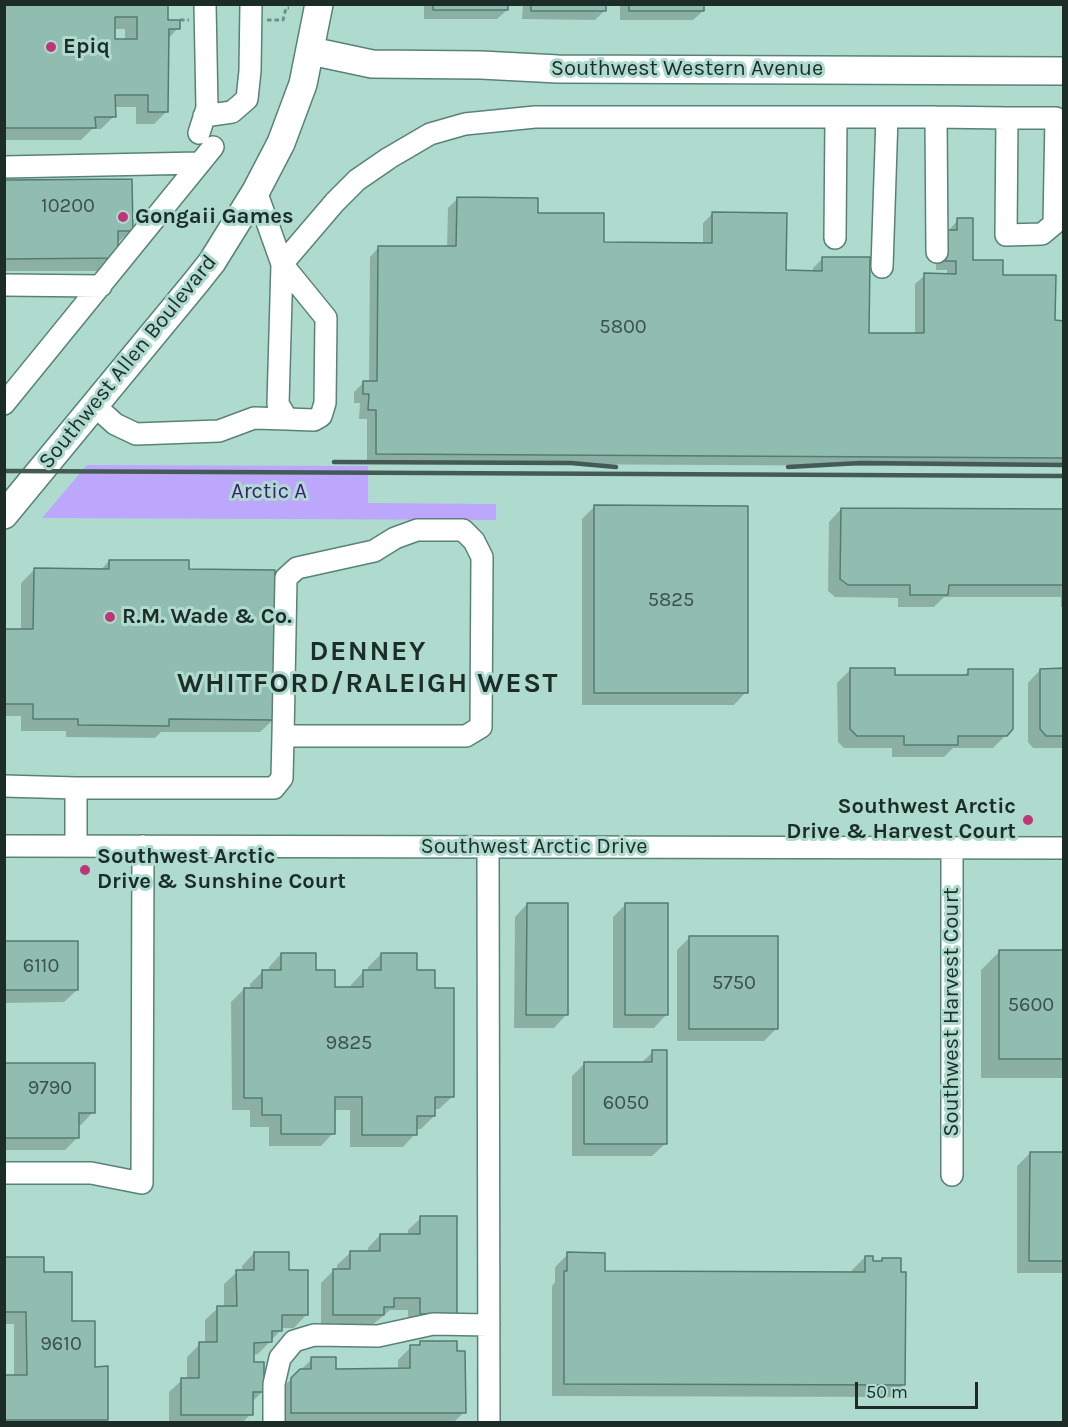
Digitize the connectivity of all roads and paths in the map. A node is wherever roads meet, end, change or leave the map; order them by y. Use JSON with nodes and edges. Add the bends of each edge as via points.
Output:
{"nodes":[{"id":1,"x":205,"y":4,"type":"edge"},
{"id":2,"x":251,"y":4,"type":"edge"},
{"id":3,"x":319,"y":4,"type":"edge"},
{"id":4,"x":311,"y":51,"type":"junction"},
{"id":5,"x":1064,"y":71,"type":"edge"},
{"id":6,"x":836,"y":117,"type":"junction"},
{"id":7,"x":887,"y":117,"type":"junction"},
{"id":8,"x":936,"y":117,"type":"junction"},
{"id":9,"x":1007,"y":117,"type":"junction"},
{"id":10,"x":1060,"y":118,"type":"edge"},
{"id":11,"x":204,"y":140,"type":"junction"},
{"id":12,"x":4,"y":167,"type":"edge"},
{"id":13,"x":1059,"y":183,"type":"edge"},
{"id":14,"x":256,"y":191,"type":"junction"},
{"id":15,"x":835,"y":238,"type":"dead end"},
{"id":16,"x":937,"y":252,"type":"dead end"},
{"id":17,"x":282,"y":264,"type":"junction"},
{"id":18,"x":882,"y":267,"type":"dead end"},
{"id":19,"x":4,"y":285,"type":"edge"},
{"id":20,"x":101,"y":286,"type":"junction"},
{"id":21,"x":4,"y":404,"type":"edge"},
{"id":22,"x":94,"y":405,"type":"junction"},
{"id":23,"x":287,"y":419,"type":"junction"},
{"id":24,"x":4,"y":514,"type":"edge"},
{"id":25,"x":283,"y":736,"type":"junction"},
{"id":26,"x":4,"y":786,"type":"edge"},
{"id":27,"x":76,"y":788,"type":"junction"},
{"id":28,"x":4,"y":846,"type":"edge"},
{"id":29,"x":76,"y":846,"type":"junction"},
{"id":30,"x":143,"y":846,"type":"junction"},
{"id":31,"x":488,"y":847,"type":"junction"},
{"id":32,"x":1064,"y":848,"type":"edge"},
{"id":33,"x":952,"y":849,"type":"junction"},
{"id":34,"x":4,"y":1173,"type":"edge"},
{"id":35,"x":952,"y":1175,"type":"dead end"},
{"id":36,"x":489,"y":1324,"type":"junction"},
{"id":37,"x":274,"y":1422,"type":"edge"},
{"id":38,"x":489,"y":1422,"type":"edge"}],
"edges":[{"from":1,"to":11,"type":"street"},
{"from":2,"to":11,"type":"street","via":[[247,99]]},
{"from":3,"to":4,"type":"main road","name":"Southwest Allen Boulevard"},
{"from":4,"to":5,"type":"main road","name":"Southwest Western Avenue","via":[[372,64],[558,69]]},
{"from":4,"to":14,"type":"main road","name":"Southwest Allen Boulevard","via":[[281,143]]},
{"from":6,"to":7,"type":"street"},
{"from":6,"to":15,"type":"street"},
{"from":6,"to":17,"type":"street","via":[[535,117],[465,124],[430,134],[357,180]]},
{"from":7,"to":8,"type":"street"},
{"from":7,"to":18,"type":"street"},
{"from":8,"to":9,"type":"street"},
{"from":8,"to":16,"type":"street"},
{"from":9,"to":10,"type":"street"},
{"from":9,"to":13,"type":"street","via":[[1006,235],[1042,234],[1054,224]]},
{"from":10,"to":13,"type":"street"},
{"from":11,"to":12,"type":"street"},
{"from":11,"to":20,"type":"street"},
{"from":14,"to":17,"type":"street"},
{"from":14,"to":22,"type":"main road","name":"Southwest Allen Boulevard","via":[[212,262]]},
{"from":17,"to":23,"type":"street","via":[[278,404]]},
{"from":17,"to":23,"type":"street","via":[[326,318],[326,403],[321,416],[314,420]]},
{"from":19,"to":20,"type":"street"},
{"from":20,"to":21,"type":"street"},
{"from":22,"to":23,"type":"street","via":[[115,424],[136,434],[219,431],[254,418]]},
{"from":22,"to":24,"type":"main road","name":"Southwest Allen Boulevard"},
{"from":25,"to":25,"type":"street","via":[[286,578],[297,568],[374,551],[417,530],[463,530],[482,557],[481,727],[466,736]]},
{"from":25,"to":27,"type":"street","via":[[282,778],[274,788]]},
{"from":26,"to":27,"type":"street"},
{"from":27,"to":29,"type":"street"},
{"from":28,"to":29,"type":"street","name":"Southwest Arctic Drive"},
{"from":29,"to":30,"type":"street","name":"Southwest Arctic Drive"},
{"from":30,"to":31,"type":"street","name":"Southwest Arctic Drive"},
{"from":30,"to":34,"type":"street","via":[[142,1183],[91,1173]]},
{"from":31,"to":33,"type":"street","name":"Southwest Arctic Drive"},
{"from":31,"to":36,"type":"street"},
{"from":32,"to":33,"type":"street","name":"Southwest Arctic Drive"},
{"from":33,"to":35,"type":"street","name":"Southwest Harvest Court"},
{"from":36,"to":37,"type":"street","via":[[433,1324],[378,1336],[314,1335],[294,1341],[280,1358],[274,1384]]},
{"from":36,"to":38,"type":"street"}]}
